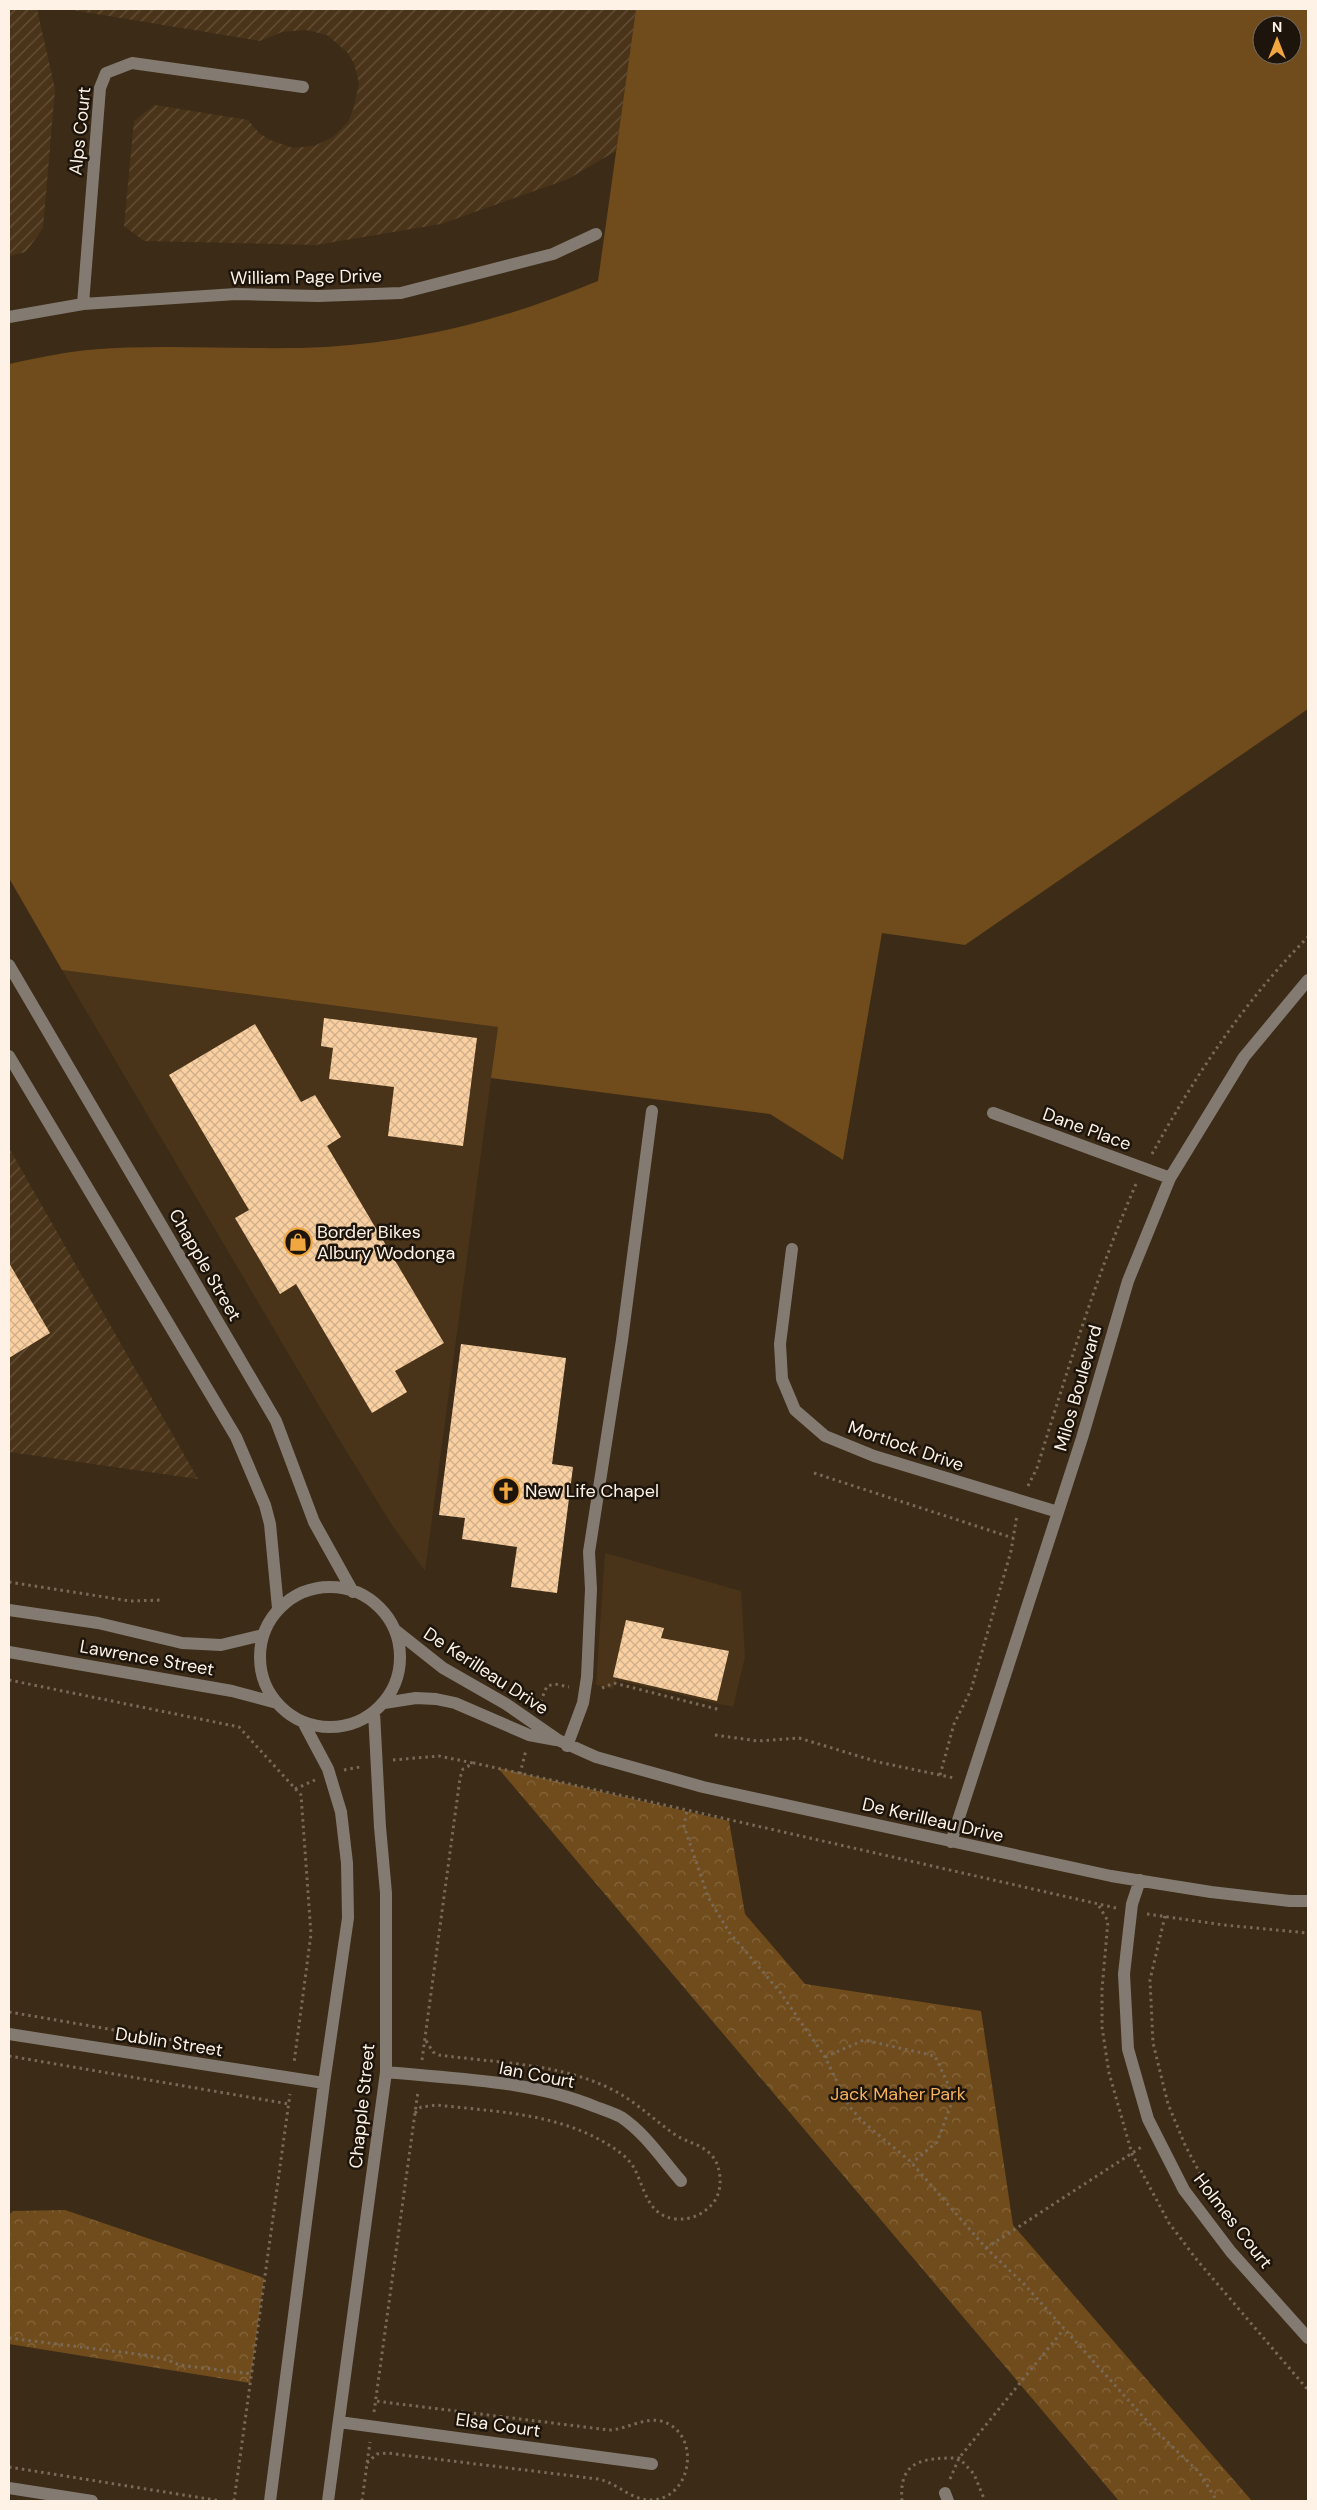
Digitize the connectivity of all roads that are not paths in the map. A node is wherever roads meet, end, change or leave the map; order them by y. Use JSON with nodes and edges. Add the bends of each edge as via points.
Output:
{"nodes":[{"id":1,"x":303,"y":86,"type":"dead end"},
{"id":2,"x":596,"y":234,"type":"dead end"},
{"id":3,"x":83,"y":304,"type":"junction"},
{"id":4,"x":9,"y":317,"type":"edge"},
{"id":5,"x":9,"y":964,"type":"edge"},
{"id":6,"x":1308,"y":980,"type":"edge"},
{"id":7,"x":9,"y":1056,"type":"edge"},
{"id":8,"x":652,"y":1111,"type":"dead end"},
{"id":9,"x":993,"y":1113,"type":"dead end"},
{"id":10,"x":1170,"y":1178,"type":"junction"},
{"id":11,"x":792,"y":1249,"type":"dead end"},
{"id":12,"x":1058,"y":1512,"type":"junction"},
{"id":13,"x":353,"y":1592,"type":"junction"},
{"id":14,"x":278,"y":1608,"type":"junction"},
{"id":15,"x":9,"y":1610,"type":"edge"},
{"id":16,"x":395,"y":1630,"type":"junction"},
{"id":17,"x":263,"y":1635,"type":"junction"},
{"id":18,"x":9,"y":1652,"type":"edge"},
{"id":19,"x":277,"y":1704,"type":"junction"},
{"id":20,"x":384,"y":1704,"type":"junction"},
{"id":21,"x":374,"y":1712,"type":"junction"},
{"id":22,"x":304,"y":1722,"type":"junction"},
{"id":23,"x":562,"y":1743,"type":"junction"},
{"id":24,"x":951,"y":1842,"type":"junction"},
{"id":25,"x":1140,"y":1880,"type":"junction"},
{"id":26,"x":1308,"y":1901,"type":"edge"},
{"id":27,"x":9,"y":2034,"type":"edge"},
{"id":28,"x":386,"y":2072,"type":"junction"},
{"id":29,"x":324,"y":2083,"type":"junction"},
{"id":30,"x":680,"y":2181,"type":"dead end"},
{"id":31,"x":1308,"y":2338,"type":"edge"},
{"id":32,"x":340,"y":2422,"type":"junction"},
{"id":33,"x":652,"y":2464,"type":"dead end"},
{"id":34,"x":9,"y":2488,"type":"edge"},
{"id":35,"x":92,"y":2501,"type":"edge"},
{"id":36,"x":270,"y":2501,"type":"edge"},
{"id":37,"x":328,"y":2501,"type":"edge"}],
"edges":[{"from":1,"to":3,"type":"street","name":"Alps Court","via":[[132,63],[106,73],[100,88]]},
{"from":2,"to":3,"type":"street","name":"William Page Drive","via":[[553,254],[401,293],[236,294]]},
{"from":3,"to":4,"type":"street","name":"William Page Drive"},
{"from":5,"to":13,"type":"street","name":"Chapple Street","via":[[276,1421],[314,1522]]},
{"from":6,"to":10,"type":"street","name":"Milos Boulevard","via":[[1244,1057]]},
{"from":7,"to":14,"type":"street","via":[[236,1437],[268,1514]]},
{"from":8,"to":23,"type":"street","via":[[622,1340],[589,1552],[591,1589],[584,1703]]},
{"from":9,"to":10,"type":"street","name":"Dane Place"},
{"from":10,"to":12,"type":"street","name":"Milos Boulevard","via":[[1128,1281]]},
{"from":11,"to":12,"type":"street","name":"Mortlock Drive","via":[[780,1344],[782,1379],[795,1410],[825,1436],[874,1456]]},
{"from":12,"to":24,"type":"street","name":"Milos Boulevard"},
{"from":13,"to":14,"type":"street","via":[[331,1588],[309,1591]]},
{"from":13,"to":16,"type":"street","via":[[370,1600]]},
{"from":14,"to":17,"type":"street"},
{"from":15,"to":17,"type":"street","name":"Lawrence Street","via":[[98,1623],[182,1643],[221,1644]]},
{"from":16,"to":20,"type":"street","via":[[399,1644],[398,1674]]},
{"from":16,"to":23,"type":"street","name":"De Kerilleau Drive","via":[[444,1668],[506,1704]]},
{"from":17,"to":19,"type":"street","via":[[261,1671]]},
{"from":18,"to":19,"type":"street","name":"Lawrence Street","via":[[232,1691]]},
{"from":19,"to":22,"type":"street"},
{"from":20,"to":21,"type":"street"},
{"from":20,"to":23,"type":"street","name":"De Kerilleau Drive","via":[[416,1698],[436,1699],[529,1735]]},
{"from":21,"to":22,"type":"street","via":[[358,1722],[340,1726],[321,1727]]},
{"from":21,"to":28,"type":"street","name":"Chapple Street","via":[[386,1893]]},
{"from":22,"to":29,"type":"street","via":[[328,1769],[336,1793],[347,1863],[348,1918]]},
{"from":23,"to":24,"type":"street","name":"De Kerilleau Drive","via":[[596,1757],[703,1786]]},
{"from":24,"to":25,"type":"street","name":"De Kerilleau Drive"},
{"from":25,"to":26,"type":"street","name":"De Kerilleau Drive","via":[[1210,1892]]},
{"from":25,"to":31,"type":"street","name":"Holmes Court","via":[[1132,1912],[1124,1974],[1128,2049],[1148,2119],[1184,2190],[1231,2252]]},
{"from":27,"to":29,"type":"street","name":"Dublin Street"},
{"from":28,"to":30,"type":"street","name":"Ian Court","via":[[556,2093],[588,2104],[620,2117],[642,2134]]},
{"from":28,"to":32,"type":"street","name":"Chapple Street"},
{"from":29,"to":36,"type":"street"},
{"from":32,"to":33,"type":"street","name":"Elsa Court"},
{"from":32,"to":37,"type":"street","name":"Chapple Street"},
{"from":34,"to":35,"type":"street"}]}
